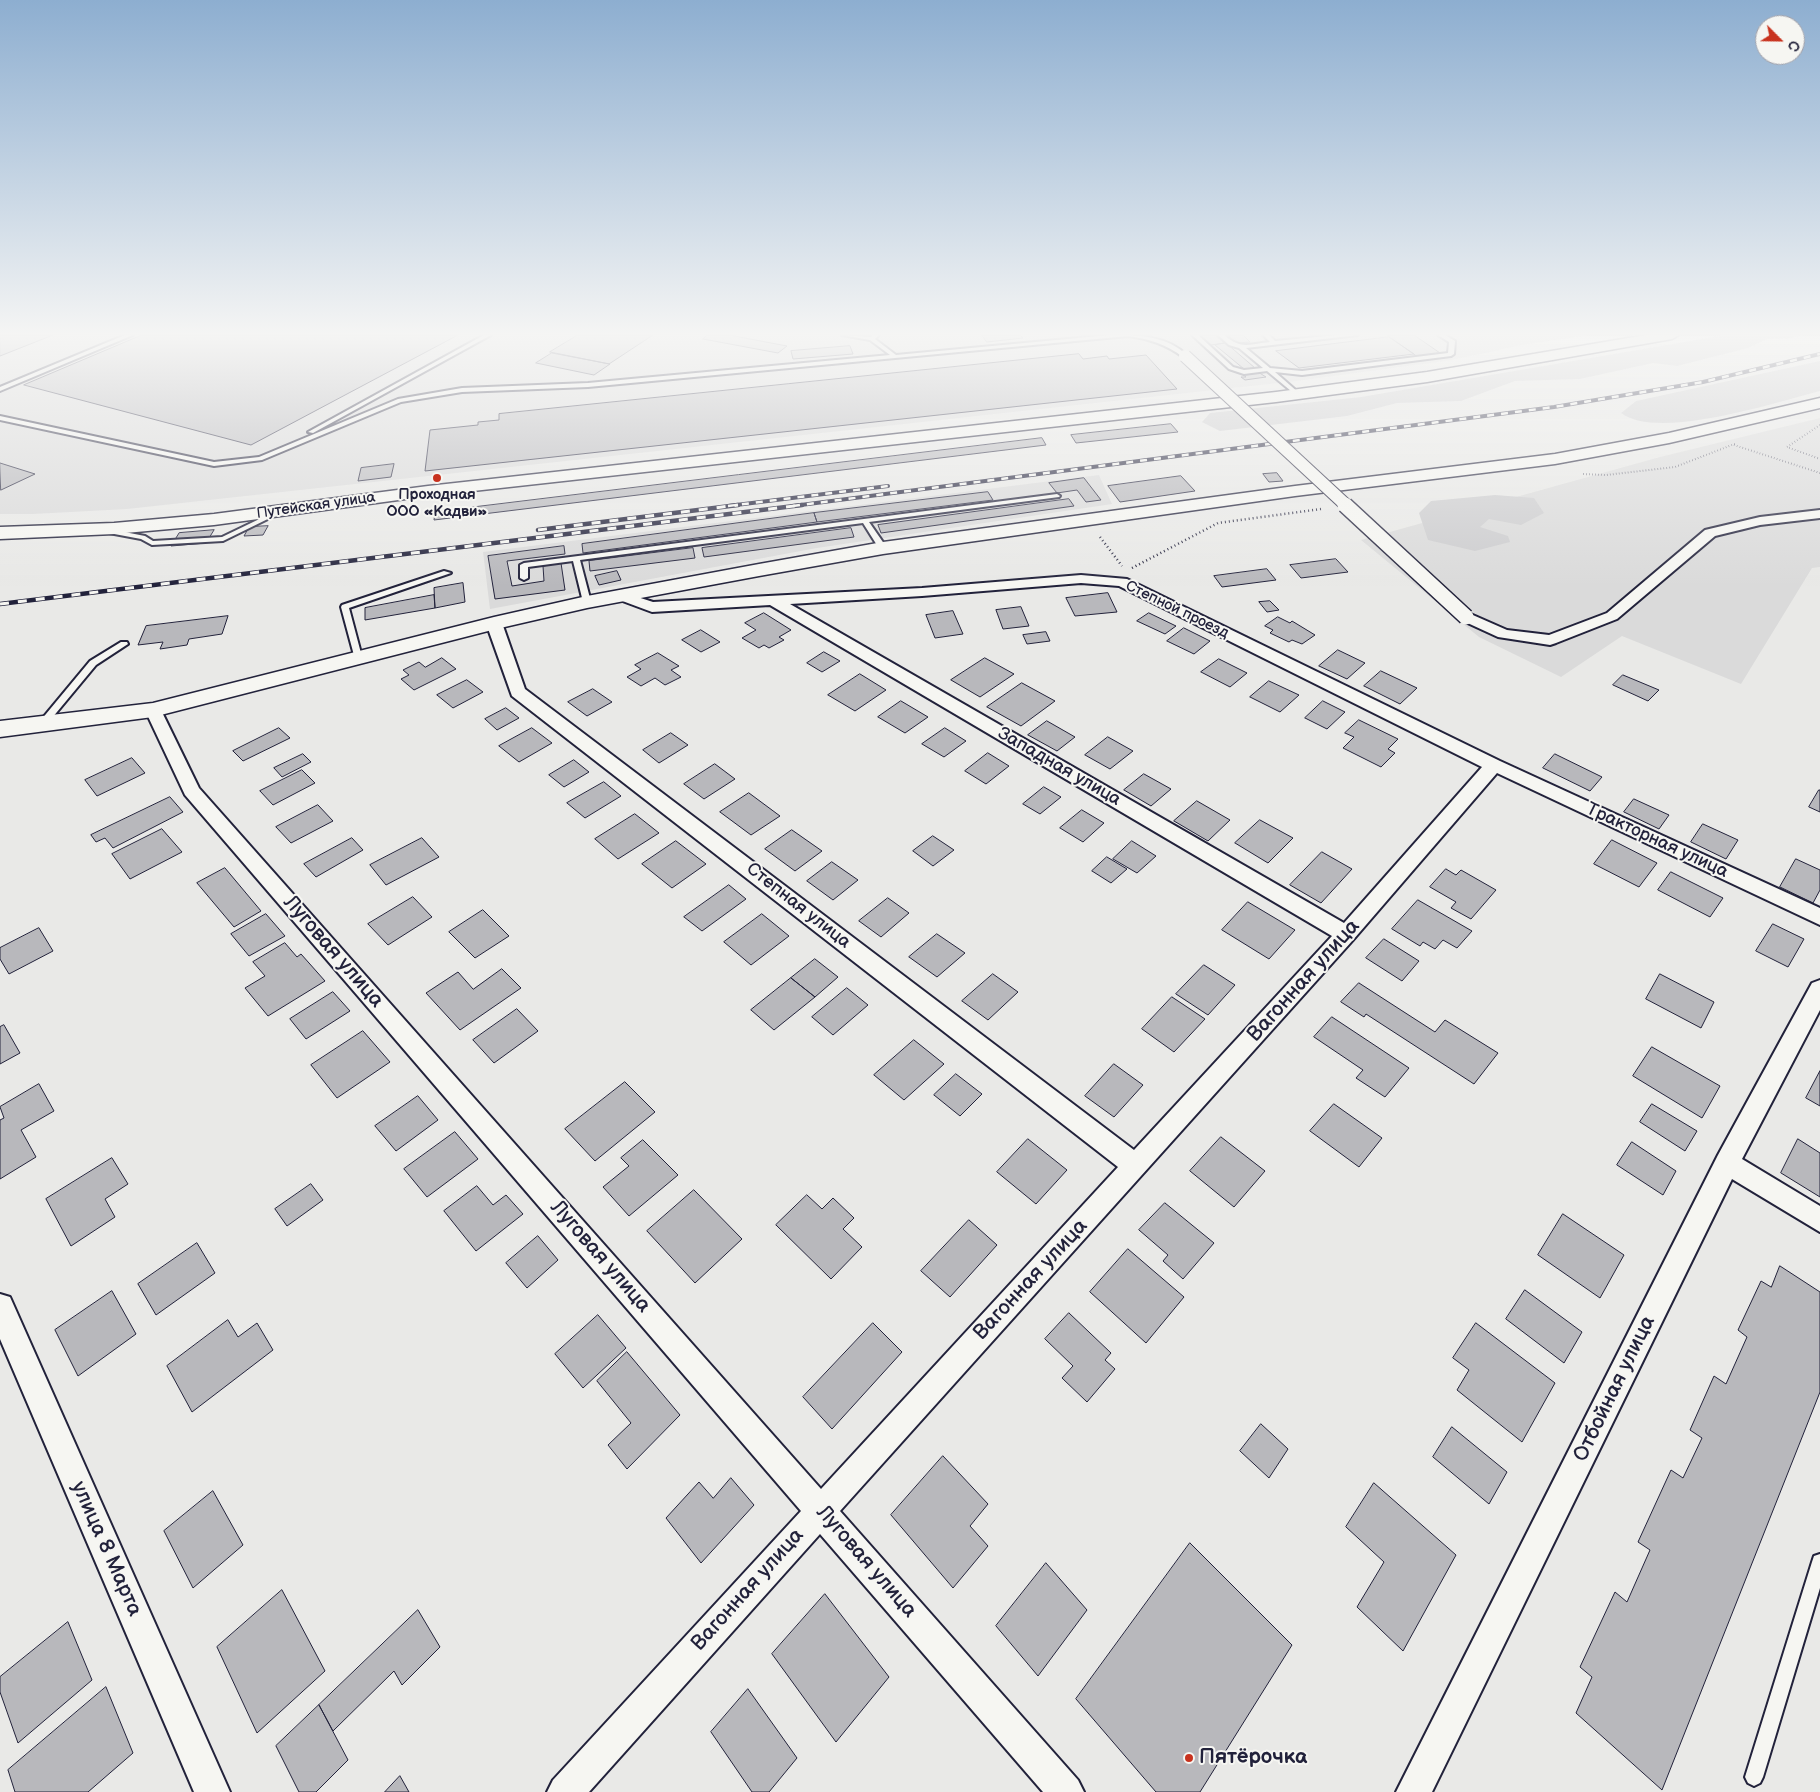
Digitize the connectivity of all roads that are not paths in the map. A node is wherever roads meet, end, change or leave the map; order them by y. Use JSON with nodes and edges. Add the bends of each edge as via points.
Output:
{"nodes":[{"id":1,"x":3,"y":419,"type":"edge"},
{"id":2,"x":334,"y":419,"type":"edge"},
{"id":3,"x":356,"y":419,"type":"edge"},
{"id":4,"x":1074,"y":419,"type":"edge"},
{"id":5,"x":1252,"y":419,"type":"edge"},
{"id":6,"x":1753,"y":419,"type":"edge"},
{"id":7,"x":260,"y":459,"type":"junction"},
{"id":8,"x":1058,"y":496,"type":"dead end"},
{"id":9,"x":276,"y":512,"type":"junction"},
{"id":10,"x":1820,"y":514,"type":"edge"},
{"id":11,"x":865,"y":521,"type":"junction"},
{"id":12,"x":100,"y":529,"type":"junction"},
{"id":13,"x":0,"y":534,"type":"edge"},
{"id":14,"x":883,"y":548,"type":"junction"},
{"id":15,"x":576,"y":558,"type":"junction"},
{"id":16,"x":447,"y":572,"type":"dead end"},
{"id":17,"x":524,"y":578,"type":"dead end"},
{"id":18,"x":622,"y":596,"type":"junction"},
{"id":19,"x":771,"y":600,"type":"junction"},
{"id":20,"x":587,"y":602,"type":"junction"},
{"id":21,"x":494,"y":623,"type":"junction"},
{"id":22,"x":124,"y":644,"type":"dead end"},
{"id":23,"x":358,"y":657,"type":"junction"},
{"id":24,"x":153,"y":710,"type":"junction"},
{"id":25,"x":44,"y":722,"type":"junction"},
{"id":26,"x":0,"y":729,"type":"edge"},
{"id":27,"x":1494,"y":765,"type":"junction"},
{"id":28,"x":1820,"y":917,"type":"edge"},
{"id":29,"x":1346,"y":934,"type":"junction"},
{"id":30,"x":1820,"y":989,"type":"edge"},
{"id":31,"x":1727,"y":1163,"type":"junction"},
{"id":32,"x":1136,"y":1166,"type":"junction"},
{"id":33,"x":1820,"y":1220,"type":"edge"},
{"id":34,"x":0,"y":1307,"type":"edge"},
{"id":35,"x":821,"y":1509,"type":"junction"},
{"id":36,"x":1820,"y":1562,"type":"edge"},
{"id":37,"x":1754,"y":1777,"type":"dead end"},
{"id":38,"x":212,"y":1792,"type":"edge"},
{"id":39,"x":565,"y":1792,"type":"edge"},
{"id":40,"x":1066,"y":1792,"type":"edge"},
{"id":41,"x":1414,"y":1792,"type":"edge"}],
"edges":[{"from":1,"to":7,"type":"lane","via":[[214,464]]},
{"from":2,"to":7,"type":"lane"},
{"from":3,"to":7,"type":"lane"},
{"from":4,"to":9,"type":"main road","name":"Путейская улица","via":[[428,490]]},
{"from":5,"to":10,"type":"street","bridge":true,"via":[[1466,617],[1504,634],[1550,640],[1612,616],[1710,533],[1760,521]]},
{"from":6,"to":14,"type":"main road","via":[[1555,459]]},
{"from":8,"to":11,"type":"lane"},
{"from":9,"to":12,"type":"main road","name":"Путейская улица"},
{"from":9,"to":12,"type":"lane","via":[[237,531],[143,537]]},
{"from":11,"to":14,"type":"lane"},
{"from":11,"to":15,"type":"lane"},
{"from":12,"to":13,"type":"main road","name":"Путейская улица"},
{"from":14,"to":18,"type":"main road"},
{"from":15,"to":17,"type":"lane","via":[[524,565]]},
{"from":15,"to":20,"type":"lane"},
{"from":16,"to":23,"type":"lane","via":[[345,606]]},
{"from":18,"to":19,"type":"street","name":"Степной проезд","via":[[652,607]]},
{"from":18,"to":20,"type":"main road"},
{"from":19,"to":27,"type":"street","name":"Степной проезд","via":[[1081,579],[1122,582]]},
{"from":19,"to":29,"type":"street","name":"Западная улица"},
{"from":20,"to":21,"type":"main road"},
{"from":21,"to":23,"type":"main road"},
{"from":21,"to":32,"type":"street","name":"Степная улица","via":[[518,692]]},
{"from":22,"to":25,"type":"lane","via":[[94,663]]},
{"from":23,"to":24,"type":"main road"},
{"from":24,"to":25,"type":"main road"},
{"from":24,"to":35,"type":"street","name":"Луговая улица","via":[[191,791]]},
{"from":25,"to":26,"type":"main road"},
{"from":27,"to":28,"type":"street","name":"Тракторная улица"},
{"from":27,"to":29,"type":"street","name":"Вагонная улица"},
{"from":29,"to":32,"type":"street","name":"Вагонная улица"},
{"from":30,"to":31,"type":"street","name":"Отбойная улица"},
{"from":31,"to":33,"type":"street"},
{"from":31,"to":41,"type":"street","name":"Отбойная улица"},
{"from":32,"to":35,"type":"street","name":"Вагонная улица"},
{"from":34,"to":38,"type":"street","name":"улица 8 Марта"},
{"from":35,"to":39,"type":"street","name":"Вагонная улица"},
{"from":35,"to":40,"type":"street","name":"Луговая улица"},
{"from":36,"to":37,"type":"lane"}]}
